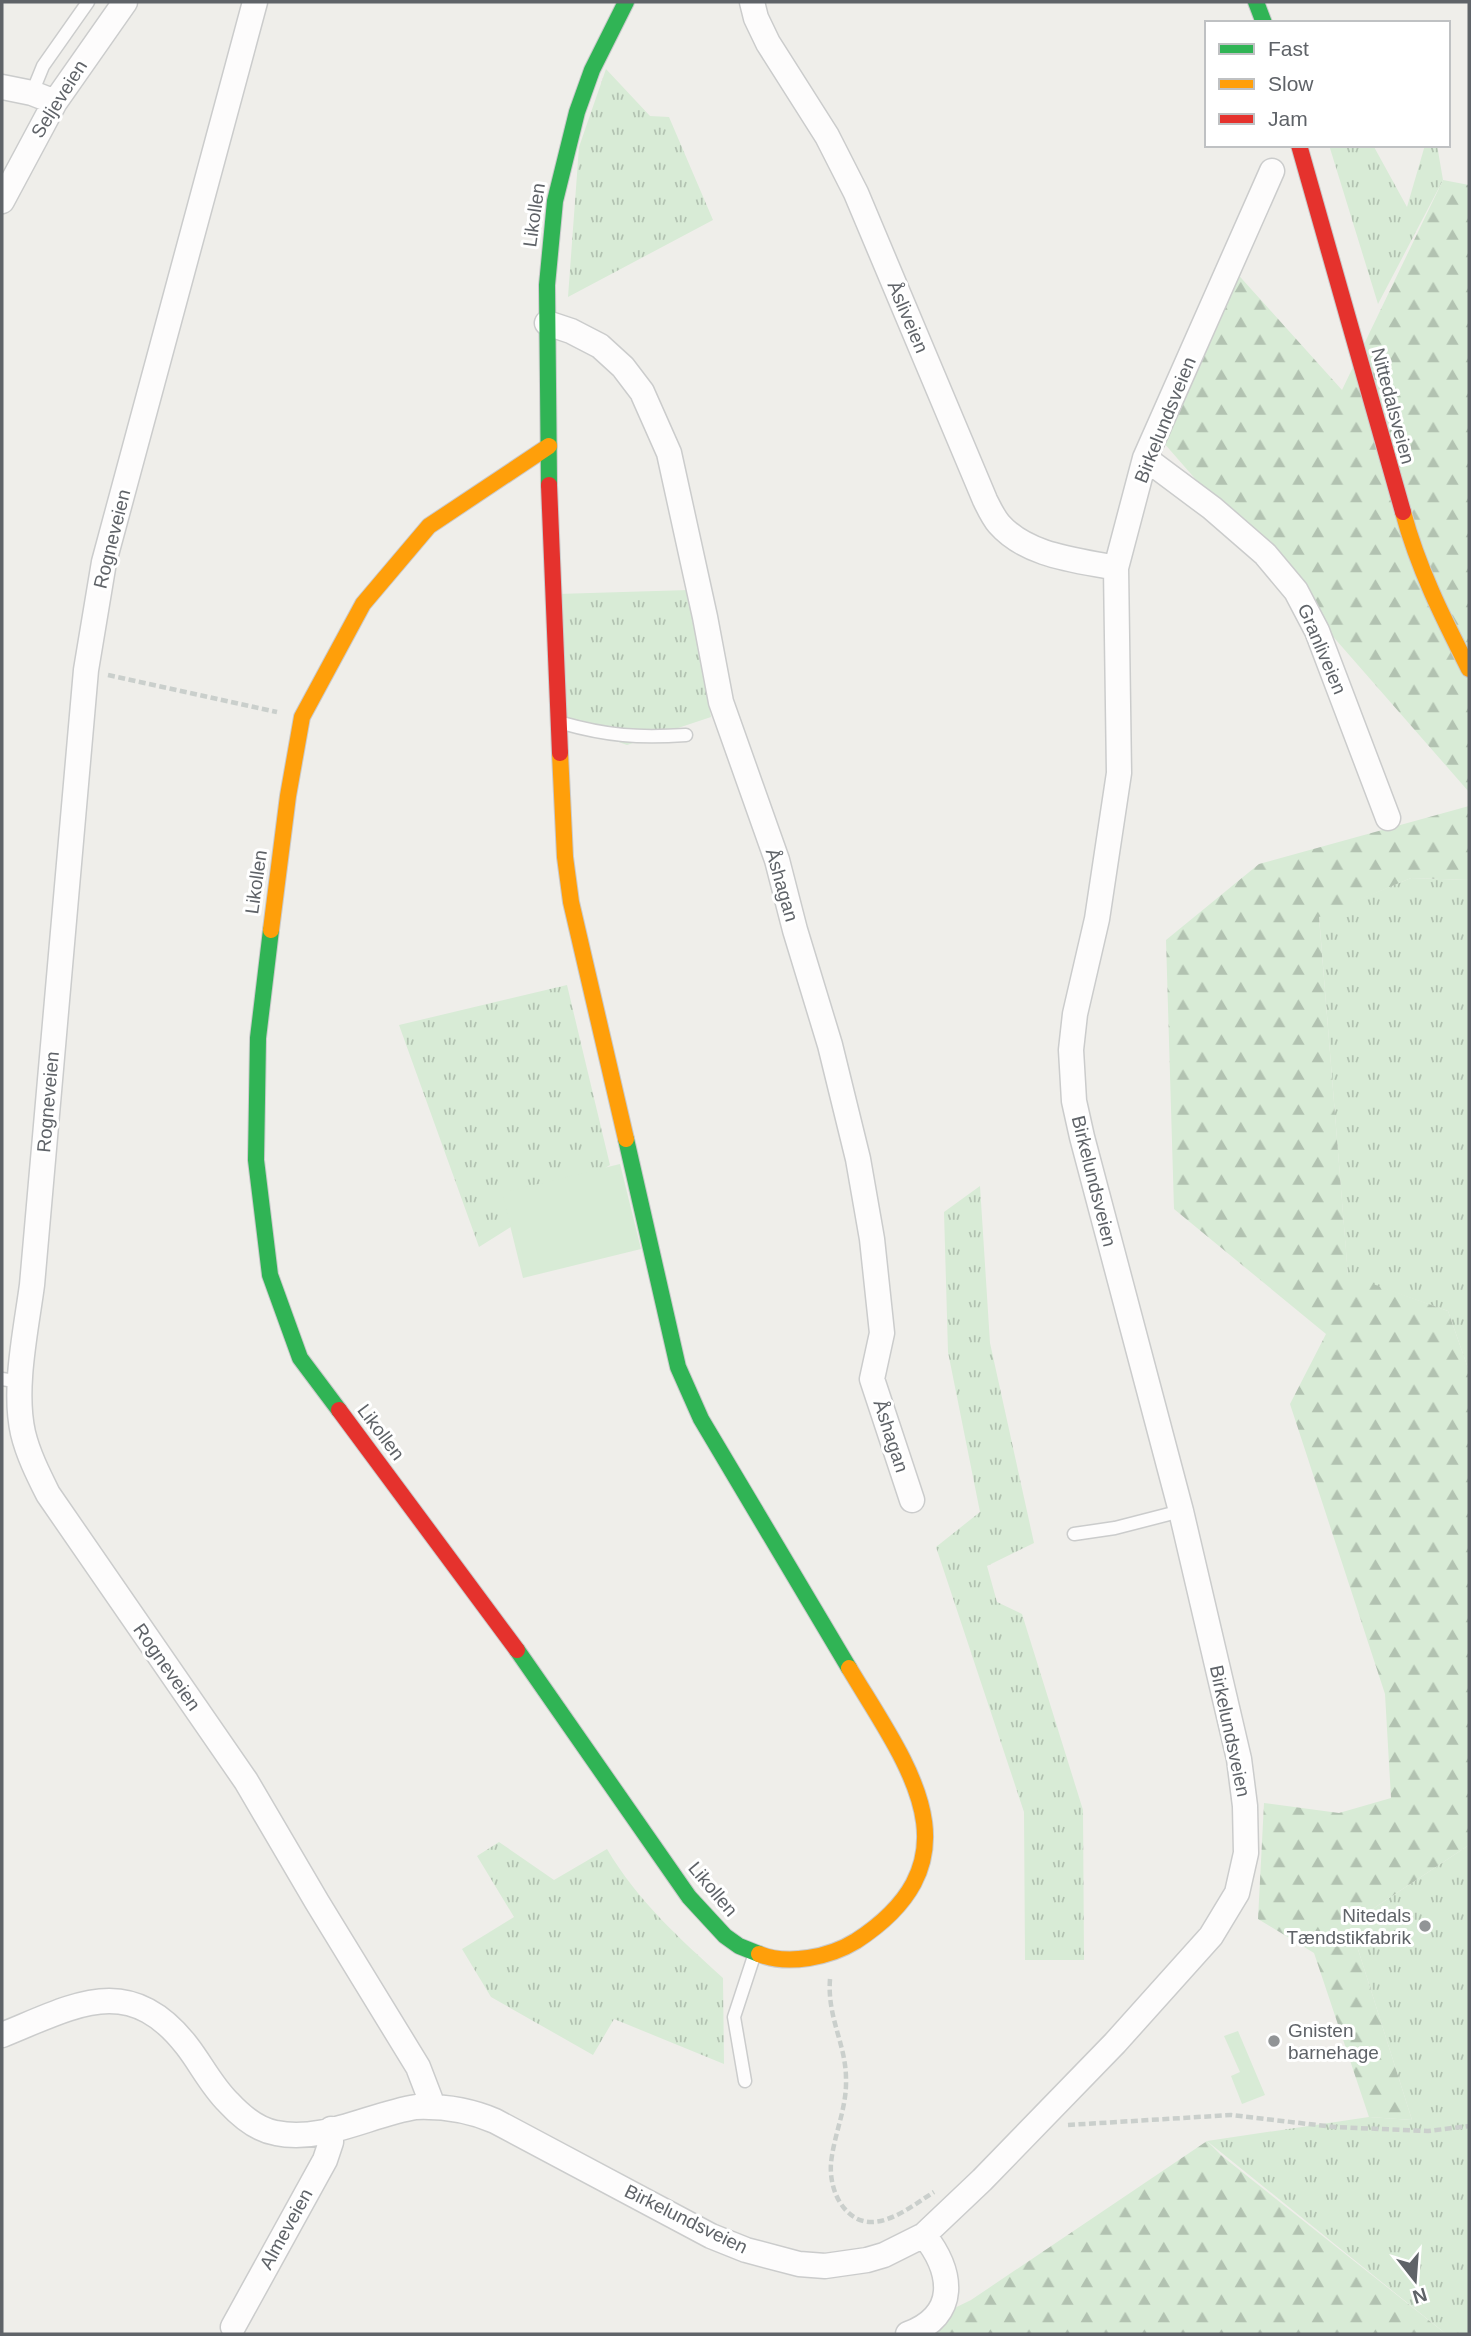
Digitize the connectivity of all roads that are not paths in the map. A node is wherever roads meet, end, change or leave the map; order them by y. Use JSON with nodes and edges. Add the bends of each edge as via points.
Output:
{"nodes":[{"id":1,"x":88,"y":2,"type":"edge"},
{"id":2,"x":125,"y":2,"type":"edge"},
{"id":3,"x":256,"y":2,"type":"edge"},
{"id":4,"x":626,"y":2,"type":"edge"},
{"id":5,"x":752,"y":2,"type":"edge"},
{"id":6,"x":1256,"y":2,"type":"edge"},
{"id":7,"x":1263,"y":21,"type":"edge"},
{"id":8,"x":2,"y":87,"type":"edge"},
{"id":9,"x":43,"y":98,"type":"junction"},
{"id":10,"x":1300,"y":147,"type":"edge"},
{"id":11,"x":1272,"y":171,"type":"dead end"},
{"id":12,"x":2,"y":201,"type":"edge"},
{"id":13,"x":547,"y":323,"type":"junction"},
{"id":14,"x":549,"y":446,"type":"junction"},
{"id":15,"x":1145,"y":458,"type":"junction"},
{"id":16,"x":1115,"y":568,"type":"junction"},
{"id":17,"x":1469,"y":669,"type":"edge"},
{"id":18,"x":558,"y":722,"type":"junction"},
{"id":19,"x":686,"y":735,"type":"dead end"},
{"id":20,"x":1388,"y":818,"type":"dead end"},
{"id":21,"x":11,"y":1380,"type":"edge"},
{"id":22,"x":912,"y":1500,"type":"dead end"},
{"id":23,"x":1181,"y":1511,"type":"junction"},
{"id":24,"x":1074,"y":1534,"type":"dead end"},
{"id":25,"x":755,"y":1953,"type":"junction"},
{"id":26,"x":2,"y":2035,"type":"edge"},
{"id":27,"x":745,"y":2081,"type":"dead end"},
{"id":28,"x":433,"y":2106,"type":"junction"},
{"id":29,"x":331,"y":2129,"type":"junction"},
{"id":30,"x":925,"y":2235,"type":"junction"},
{"id":31,"x":233,"y":2327,"type":"dead end"},
{"id":32,"x":908,"y":2334,"type":"edge"}],
"edges":[{"from":1,"to":9,"type":"lane","via":[[43,66]]},
{"from":2,"to":9,"type":"street","name":"Seljeveien"},
{"from":3,"to":21,"type":"street","name":"Rogneveien","via":[[104,562],[86,670],[32,1285]]},
{"from":4,"to":13,"type":"street","name":"Likollen","via":[[592,70],[563,166],[551,235]]},
{"from":5,"to":16,"type":"street","name":"Åsliveien","via":[[768,43],[827,136],[856,193],[998,523],[1016,539],[1055,556]]},
{"from":6,"to":7,"type":"street"},
{"from":8,"to":9,"type":"street"},
{"from":9,"to":12,"type":"street","name":"Seljeveien"},
{"from":10,"to":17,"type":"street","name":"Nittedalsveien","via":[[1412,545]]},
{"from":11,"to":15,"type":"street","name":"Birkelundsveien"},
{"from":13,"to":14,"type":"street","name":"Likollen"},
{"from":13,"to":22,"type":"street","name":"Åshagan","via":[[600,346],[623,367],[642,391],[669,453],[721,702],[776,860],[859,1159],[881,1334],[872,1379]]},
{"from":14,"to":18,"type":"street","name":"Likollen"},
{"from":14,"to":25,"type":"street","name":"Likollen","via":[[429,526],[363,604],[302,717],[258,1038],[256,1160],[270,1275],[300,1358],[505,1632],[689,1897],[724,1934]]},
{"from":15,"to":16,"type":"street","name":"Birkelundsveien"},
{"from":15,"to":20,"type":"street","name":"Granliveien","via":[[1265,554],[1296,591],[1317,631]]},
{"from":16,"to":23,"type":"street","name":"Birkelundsveien","via":[[1119,773],[1097,919],[1076,1013],[1071,1076],[1082,1137]]},
{"from":18,"to":19,"type":"lane","via":[[611,736]]},
{"from":18,"to":25,"type":"street","name":"Likollen","via":[[571,902],[678,1367],[701,1419],[901,1754],[922,1797],[924,1856],[911,1888],[889,1918],[835,1951],[795,1958]]},
{"from":21,"to":28,"type":"street","name":"Rogneveien","via":[[23,1432],[48,1494],[246,1781],[418,2067]]},
{"from":23,"to":24,"type":"lane"},
{"from":23,"to":30,"type":"street","name":"Birkelundsveien","via":[[1239,1759],[1246,1853],[1237,1893],[1212,1936],[1115,2043]]},
{"from":25,"to":27,"type":"lane","via":[[734,2017]]},
{"from":26,"to":29,"type":"street","name":"Birkelundsveien","via":[[81,2005],[130,2002],[163,2020],[188,2046],[222,2096],[260,2127],[293,2135]]},
{"from":28,"to":29,"type":"street","name":"Birkelundsveien","via":[[399,2110]]},
{"from":28,"to":30,"type":"street","name":"Birkelundsveien","via":[[495,2121],[711,2236],[771,2258],[825,2266],[850,2264],[884,2255]]},
{"from":29,"to":31,"type":"street","name":"Almeveien","via":[[325,2160]]},
{"from":30,"to":32,"type":"street","via":[[943,2265],[947,2281],[944,2304],[934,2319]]}]}
